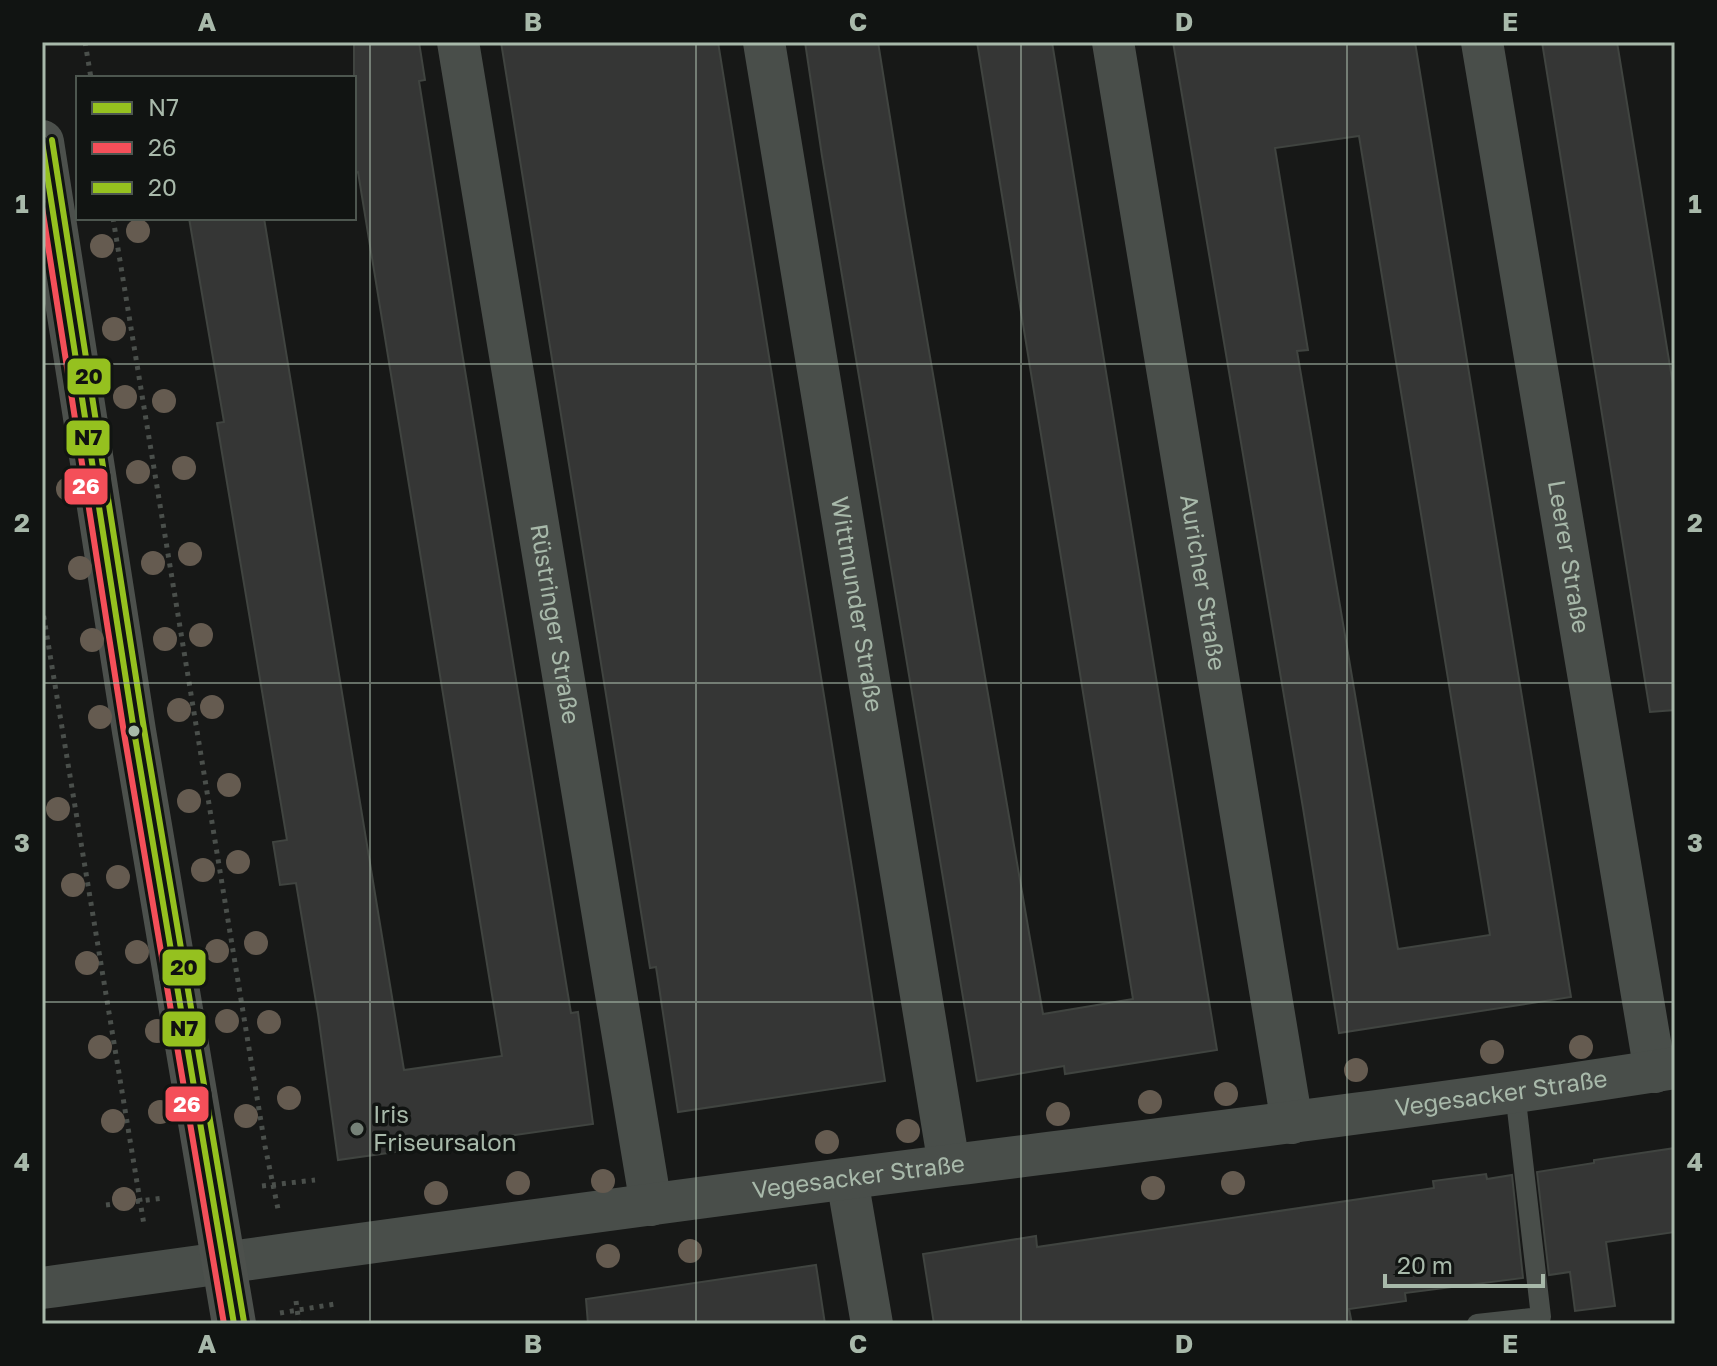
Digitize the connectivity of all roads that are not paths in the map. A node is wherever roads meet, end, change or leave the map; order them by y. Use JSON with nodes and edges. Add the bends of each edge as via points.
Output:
{"nodes":[{"id":1,"x":458,"y":42,"type":"edge"},
{"id":2,"x":764,"y":42,"type":"edge"},
{"id":3,"x":1113,"y":42,"type":"edge"},
{"id":4,"x":1482,"y":42,"type":"edge"},
{"id":5,"x":42,"y":142,"type":"edge"},
{"id":6,"x":1665,"y":1070,"type":"edge"},
{"id":7,"x":1515,"y":1092,"type":"junction"},
{"id":8,"x":1292,"y":1123,"type":"junction"},
{"id":9,"x":949,"y":1165,"type":"junction"},
{"id":10,"x":847,"y":1179,"type":"junction"},
{"id":11,"x":651,"y":1205,"type":"junction"},
{"id":12,"x":223,"y":1262,"type":"junction"},
{"id":13,"x":42,"y":1288,"type":"edge"},
{"id":14,"x":234,"y":1324,"type":"edge"},
{"id":15,"x":872,"y":1324,"type":"edge"},
{"id":16,"x":1477,"y":1324,"type":"edge"}],
"edges":[{"from":1,"to":11,"type":"street","name":"Rüstringer Straße"},
{"from":2,"to":9,"type":"street","name":"Wittmunder Straße"},
{"from":3,"to":8,"type":"street","name":"Auricher Straße"},
{"from":4,"to":6,"type":"street","name":"Leerer Straße"},
{"from":5,"to":12,"type":"main road"},
{"from":6,"to":7,"type":"street","name":"Vegesacker Straße"},
{"from":7,"to":8,"type":"street","name":"Vegesacker Straße"},
{"from":7,"to":16,"type":"lane","via":[[1541,1317]]},
{"from":8,"to":9,"type":"street","name":"Vegesacker Straße"},
{"from":9,"to":10,"type":"street","name":"Vegesacker Straße"},
{"from":10,"to":11,"type":"street","name":"Vegesacker Straße"},
{"from":10,"to":15,"type":"street"},
{"from":11,"to":12,"type":"street","name":"Vegesacker Straße"},
{"from":12,"to":13,"type":"street","name":"Vegesacker Straße"},
{"from":12,"to":14,"type":"main road"}]}
